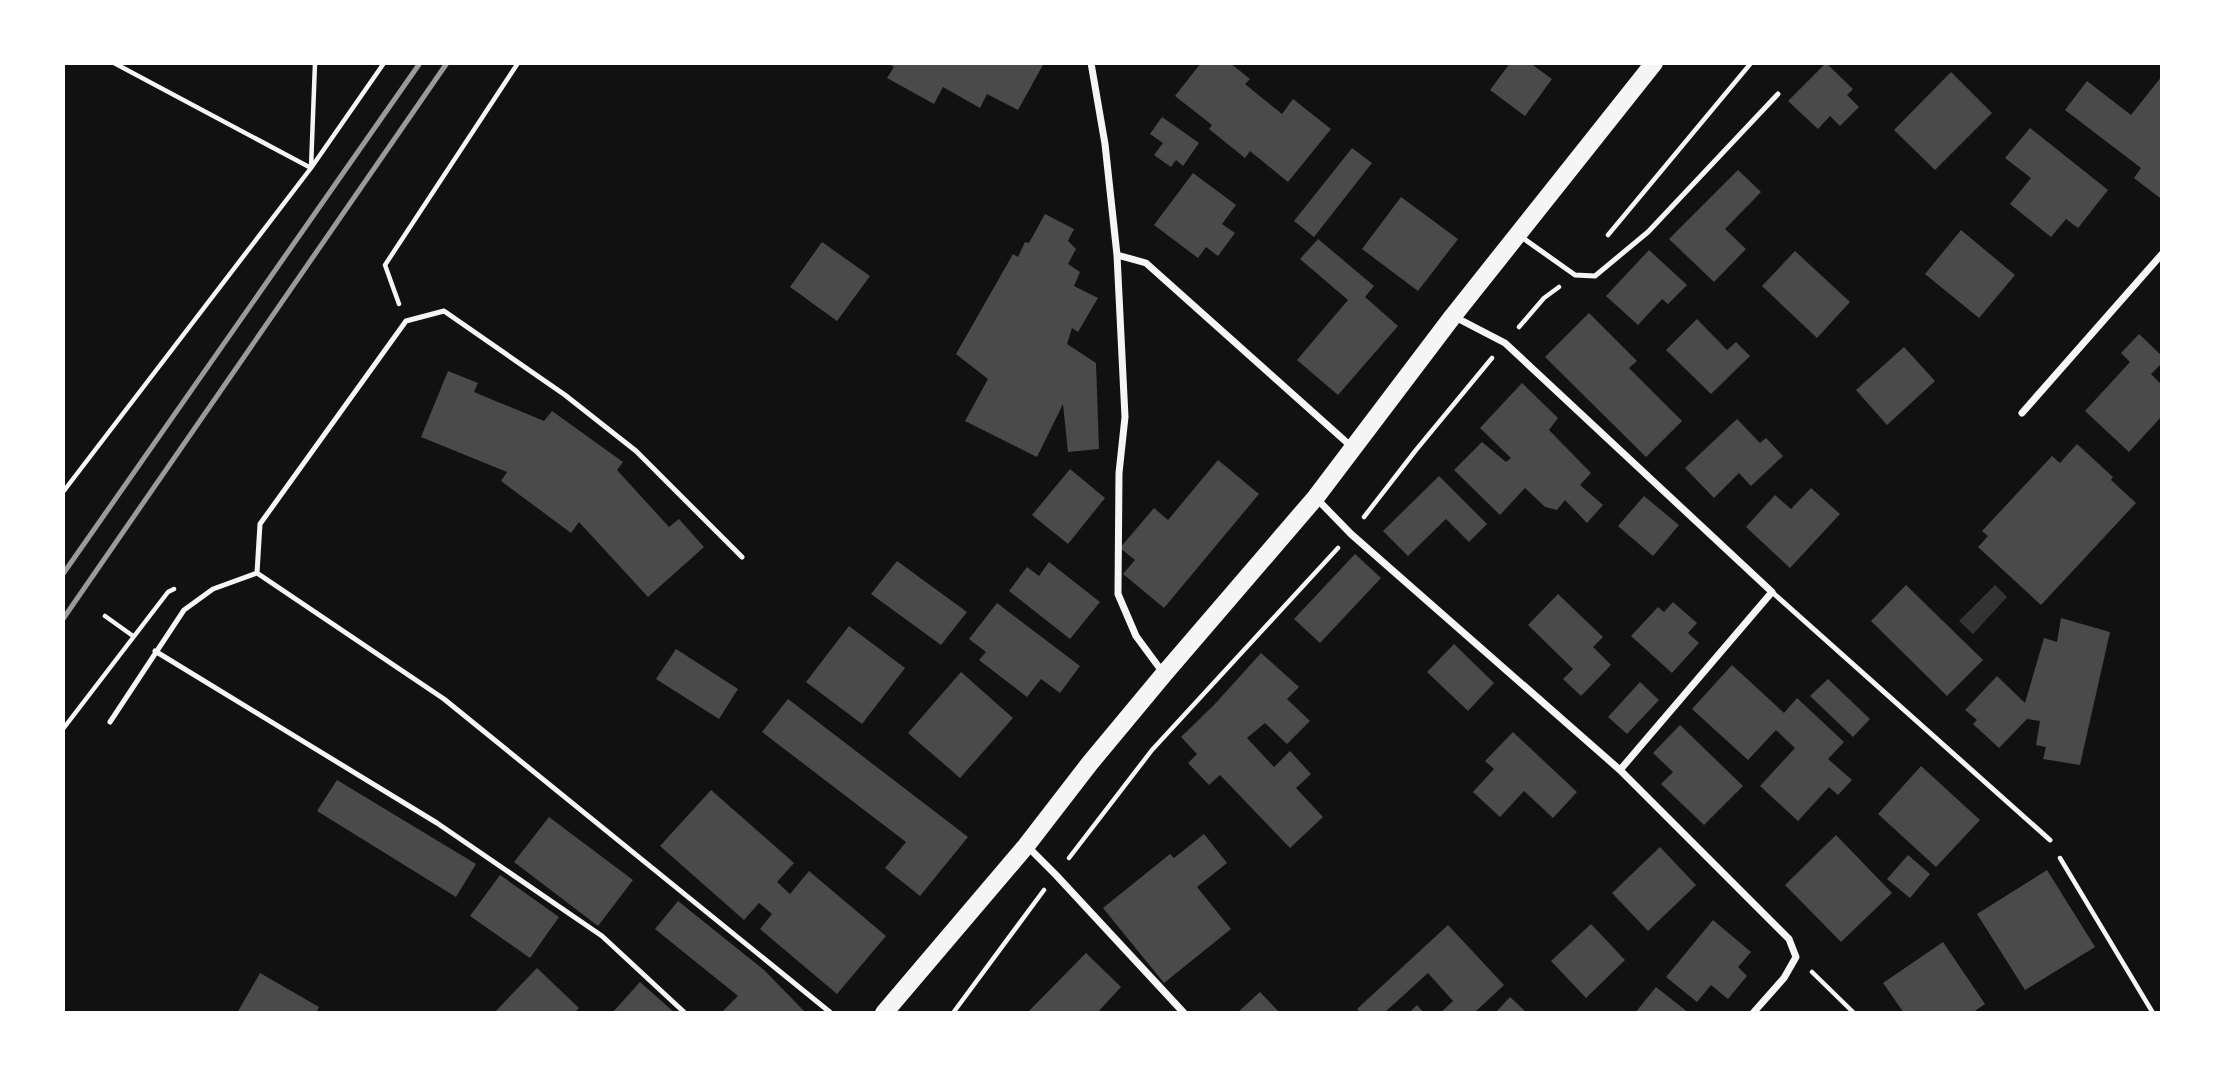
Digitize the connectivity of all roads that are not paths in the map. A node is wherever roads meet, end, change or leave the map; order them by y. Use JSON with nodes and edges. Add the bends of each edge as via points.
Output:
{"nodes":[{"id":1,"x":1091,"y":63,"type":"edge"},
{"id":2,"x":1654,"y":63,"type":"edge"},
{"id":3,"x":1779,"y":94,"type":"dead end"},
{"id":4,"x":1518,"y":234,"type":"junction"},
{"id":5,"x":2162,"y":254,"type":"edge"},
{"id":6,"x":1117,"y":255,"type":"junction"},
{"id":7,"x":1453,"y":316,"type":"junction"},
{"id":8,"x":2022,"y":413,"type":"dead end"},
{"id":9,"x":1353,"y":449,"type":"junction"},
{"id":10,"x":1316,"y":497,"type":"junction"},
{"id":11,"x":742,"y":557,"type":"dead end"},
{"id":12,"x":257,"y":573,"type":"junction"},
{"id":13,"x":1772,"y":592,"type":"junction"},
{"id":14,"x":155,"y":651,"type":"junction"},
{"id":15,"x":1164,"y":674,"type":"junction"},
{"id":16,"x":110,"y":722,"type":"dead end"},
{"id":17,"x":1620,"y":770,"type":"junction"},
{"id":18,"x":2050,"y":841,"type":"road end"},
{"id":19,"x":1026,"y":846,"type":"junction"},
{"id":20,"x":685,"y":1013,"type":"edge"},
{"id":21,"x":831,"y":1013,"type":"edge"},
{"id":22,"x":884,"y":1013,"type":"edge"},
{"id":23,"x":1184,"y":1013,"type":"edge"},
{"id":24,"x":1753,"y":1013,"type":"edge"}],
"edges":[{"from":1,"to":6,"type":"street"},
{"from":2,"to":4,"type":"main road"},
{"from":3,"to":4,"type":"lane","via":[[1648,232],[1595,276],[1575,275]]},
{"from":4,"to":7,"type":"main road"},
{"from":5,"to":8,"type":"street"},
{"from":6,"to":9,"type":"street","via":[[1146,263]]},
{"from":6,"to":15,"type":"street","via":[[1125,417],[1119,473],[1118,594],[1136,636]]},
{"from":7,"to":9,"type":"main road"},
{"from":7,"to":13,"type":"street","via":[[1505,343]]},
{"from":9,"to":10,"type":"main road"},
{"from":10,"to":15,"type":"main road"},
{"from":10,"to":17,"type":"street","via":[[1351,534]]},
{"from":11,"to":12,"type":"lane","via":[[636,451],[444,311],[406,321],[260,524]]},
{"from":12,"to":14,"type":"lane","via":[[213,589],[184,610]]},
{"from":12,"to":21,"type":"lane","via":[[444,699]]},
{"from":13,"to":17,"type":"street"},
{"from":13,"to":18,"type":"lane"},
{"from":14,"to":16,"type":"lane"},
{"from":14,"to":20,"type":"lane","via":[[437,823],[601,936]]},
{"from":15,"to":19,"type":"main road"},
{"from":17,"to":24,"type":"street","via":[[1789,939],[1796,957]]},
{"from":19,"to":22,"type":"main road"},
{"from":19,"to":23,"type":"street"}]}
